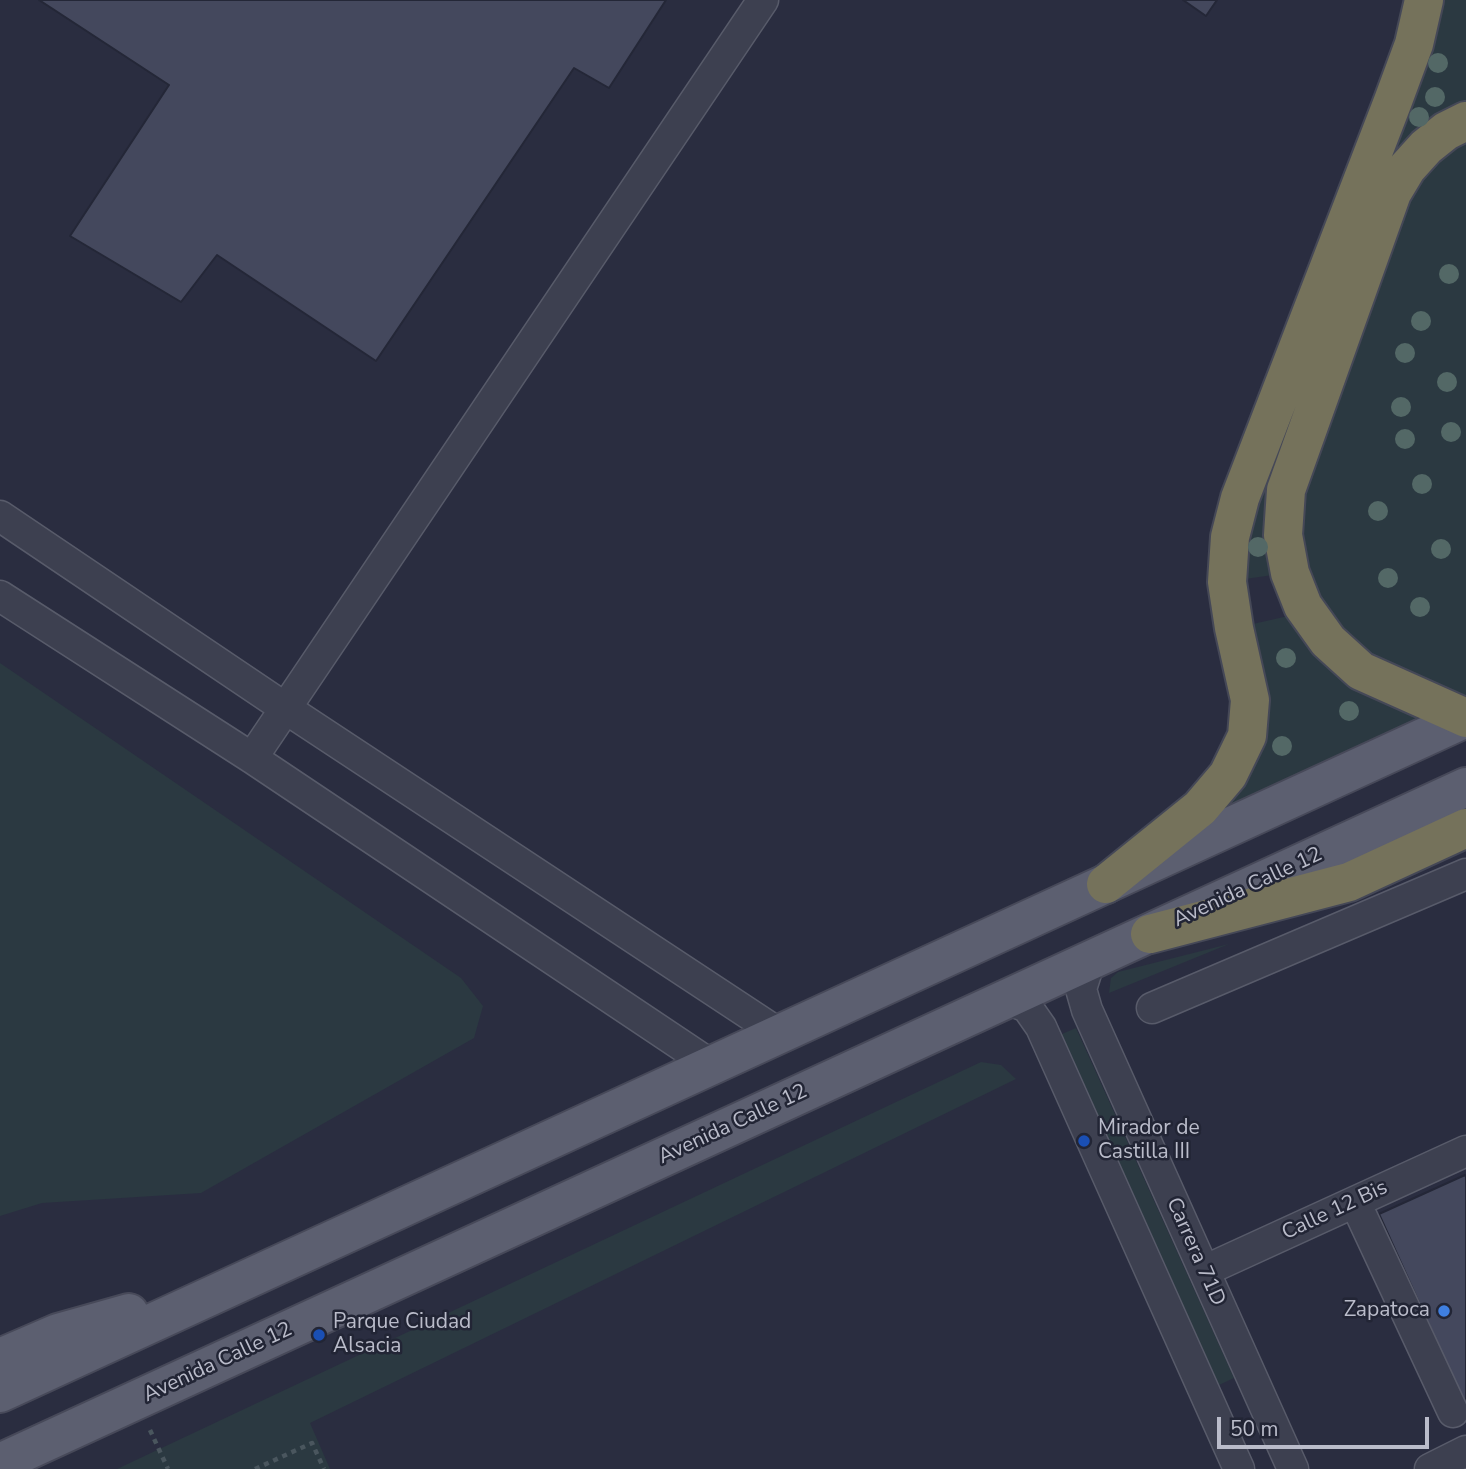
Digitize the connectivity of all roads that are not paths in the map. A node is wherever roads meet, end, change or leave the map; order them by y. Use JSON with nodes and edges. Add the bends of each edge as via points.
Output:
{"nodes":[{"id":1,"x":763,"y":0,"type":"edge"},
{"id":2,"x":1424,"y":0,"type":"edge"},
{"id":3,"x":1466,"y":121,"type":"edge"},
{"id":4,"x":0,"y":516,"type":"edge"},
{"id":5,"x":0,"y":596,"type":"edge"},
{"id":6,"x":285,"y":709,"type":"junction"},
{"id":7,"x":1466,"y":718,"type":"edge"},
{"id":8,"x":251,"y":758,"type":"junction"},
{"id":9,"x":1466,"y":787,"type":"edge"},
{"id":10,"x":1466,"y":828,"type":"edge"},
{"id":11,"x":1466,"y":874,"type":"edge"},
{"id":12,"x":1106,"y":884,"type":"junction"},
{"id":13,"x":1150,"y":934,"type":"junction"},
{"id":14,"x":1095,"y":958,"type":"junction"},
{"id":15,"x":1007,"y":999,"type":"junction"},
{"id":16,"x":1152,"y":1007,"type":"dead end"},
{"id":17,"x":778,"y":1033,"type":"junction"},
{"id":18,"x":711,"y":1065,"type":"junction"},
{"id":19,"x":1466,"y":1152,"type":"edge"},
{"id":20,"x":1355,"y":1202,"type":"junction"},
{"id":21,"x":1204,"y":1272,"type":"junction"},
{"id":22,"x":242,"y":1281,"type":"junction"},
{"id":23,"x":0,"y":1358,"type":"edge"},
{"id":24,"x":0,"y":1393,"type":"edge"},
{"id":25,"x":1452,"y":1412,"type":"dead end"},
{"id":26,"x":1466,"y":1451,"type":"edge"},
{"id":27,"x":0,"y":1463,"type":"edge"},
{"id":28,"x":1239,"y":1469,"type":"edge"},
{"id":29,"x":1293,"y":1469,"type":"edge"},
{"id":30,"x":1430,"y":1469,"type":"edge"}],
"edges":[{"from":1,"to":6,"type":"street"},
{"from":2,"to":12,"type":"highway","via":[[1393,102],[1240,498],[1230,537],[1227,582],[1250,700],[1247,736],[1228,775],[1200,807]]},
{"from":3,"to":7,"type":"highway","via":[[1426,146],[1392,193],[1286,489],[1283,535],[1290,573],[1303,606],[1328,641],[1361,671]]},
{"from":4,"to":6,"type":"street"},
{"from":5,"to":8,"type":"street"},
{"from":6,"to":8,"type":"street"},
{"from":6,"to":17,"type":"street"},
{"from":7,"to":12,"type":"main road"},
{"from":8,"to":18,"type":"street"},
{"from":9,"to":13,"type":"main road","name":"Avenida Calle 12"},
{"from":10,"to":13,"type":"highway","via":[[1349,882]]},
{"from":11,"to":16,"type":"street"},
{"from":12,"to":17,"type":"main road"},
{"from":13,"to":14,"type":"main road","name":"Avenida Calle 12"},
{"from":14,"to":15,"type":"main road","name":"Avenida Calle 12"},
{"from":14,"to":21,"type":"street","name":"Carrera 71D","via":[[1081,989],[1087,1010]]},
{"from":15,"to":27,"type":"main road","name":"Avenida Calle 12"},
{"from":15,"to":28,"type":"street","via":[[1027,1007],[1041,1027]]},
{"from":17,"to":18,"type":"main road"},
{"from":18,"to":22,"type":"main road"},
{"from":19,"to":20,"type":"street","name":"Calle 12 Bis"},
{"from":20,"to":21,"type":"street","name":"Calle 12 Bis"},
{"from":20,"to":25,"type":"street"},
{"from":21,"to":29,"type":"street","name":"Carrera 71D"},
{"from":22,"to":23,"type":"main road","via":[[58,1332]]},
{"from":22,"to":24,"type":"main road"},
{"from":26,"to":30,"type":"street"}]}
